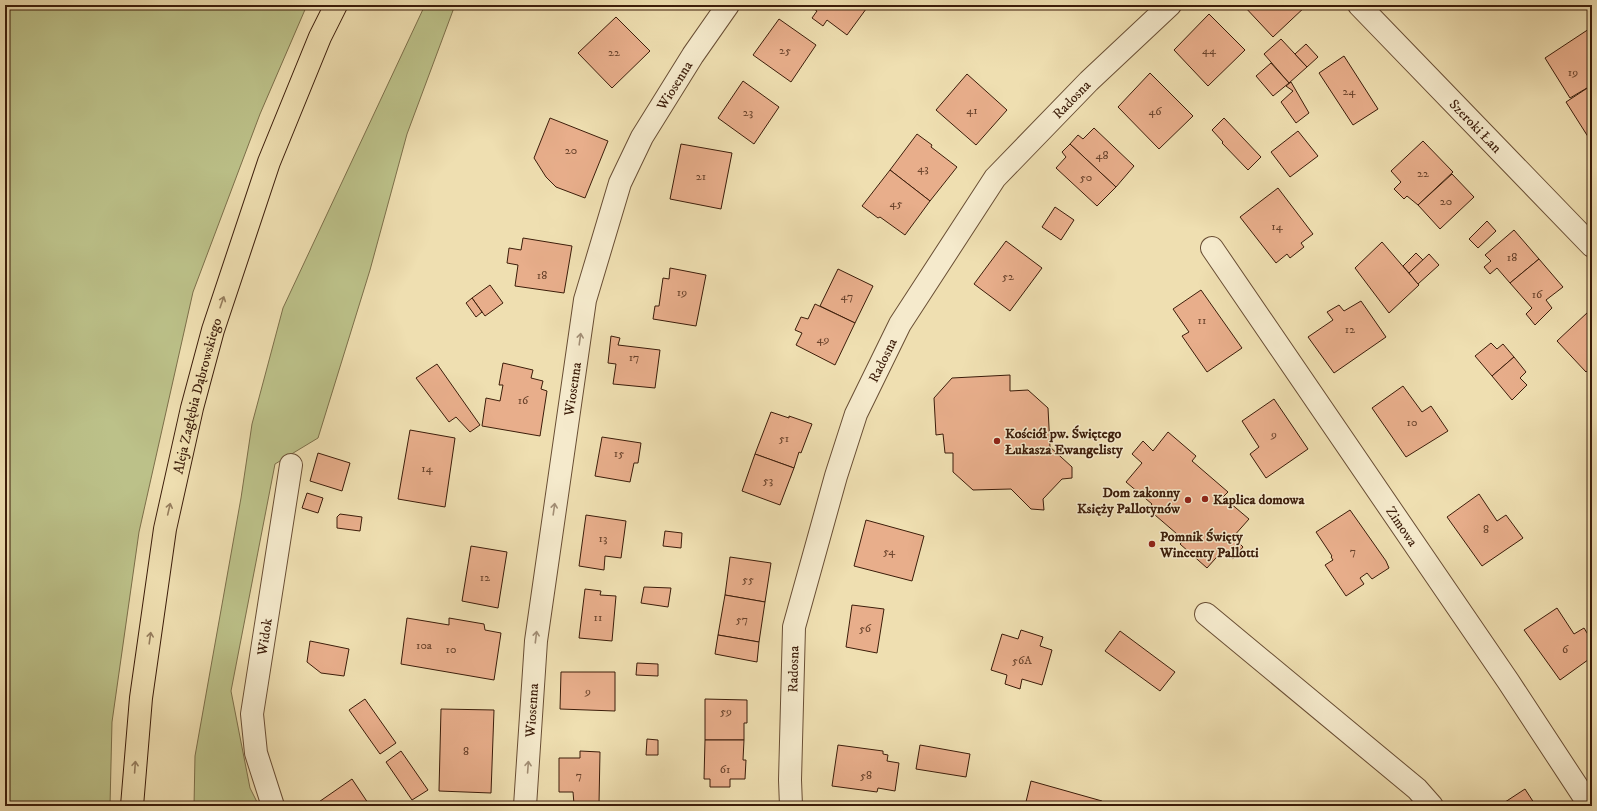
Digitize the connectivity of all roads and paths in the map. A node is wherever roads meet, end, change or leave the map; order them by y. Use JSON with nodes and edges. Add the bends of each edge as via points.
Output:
{"nodes":[{"id":1,"x":336,"y":5,"type":"edge"},
{"id":2,"x":728,"y":5,"type":"edge"},
{"id":3,"x":1170,"y":5,"type":"edge"},
{"id":4,"x":1360,"y":5,"type":"edge"},
{"id":5,"x":1592,"y":246,"type":"edge"},
{"id":6,"x":1212,"y":248,"type":"dead end"},
{"id":7,"x":291,"y":465,"type":"dead end"},
{"id":8,"x":1206,"y":614,"type":"dead end"},
{"id":9,"x":132,"y":806,"type":"edge"},
{"id":10,"x":273,"y":806,"type":"edge"},
{"id":11,"x":525,"y":806,"type":"edge"},
{"id":12,"x":791,"y":806,"type":"edge"},
{"id":13,"x":1432,"y":806,"type":"edge"},
{"id":14,"x":1590,"y":806,"type":"edge"}],
"edges":[{"from":9,"to":1,"type":"main road","name":"Aleja Zagłębia Dąbrowskiego","one_way":true,"via":[[141,698],[165,529],[192,408],[213,330],[269,162],[320,37]]},
{"from":11,"to":2,"type":"street","name":"Wiosenna","one_way":true,"via":[[536,641],[585,300],[620,183],[642,137],[693,54]]},
{"from":3,"to":12,"type":"street","name":"Radosna","via":[[1089,81],[995,178],[900,324],[856,414],[794,627]]},
{"from":4,"to":5,"type":"street","name":"Szeroki Łan"},
{"from":6,"to":14,"type":"street","name":"Zimowa","via":[[1508,681]]},
{"from":7,"to":10,"type":"street","name":"Widok","via":[[252,714],[256,753]]},
{"from":8,"to":13,"type":"street","via":[[1417,789]]}]}
